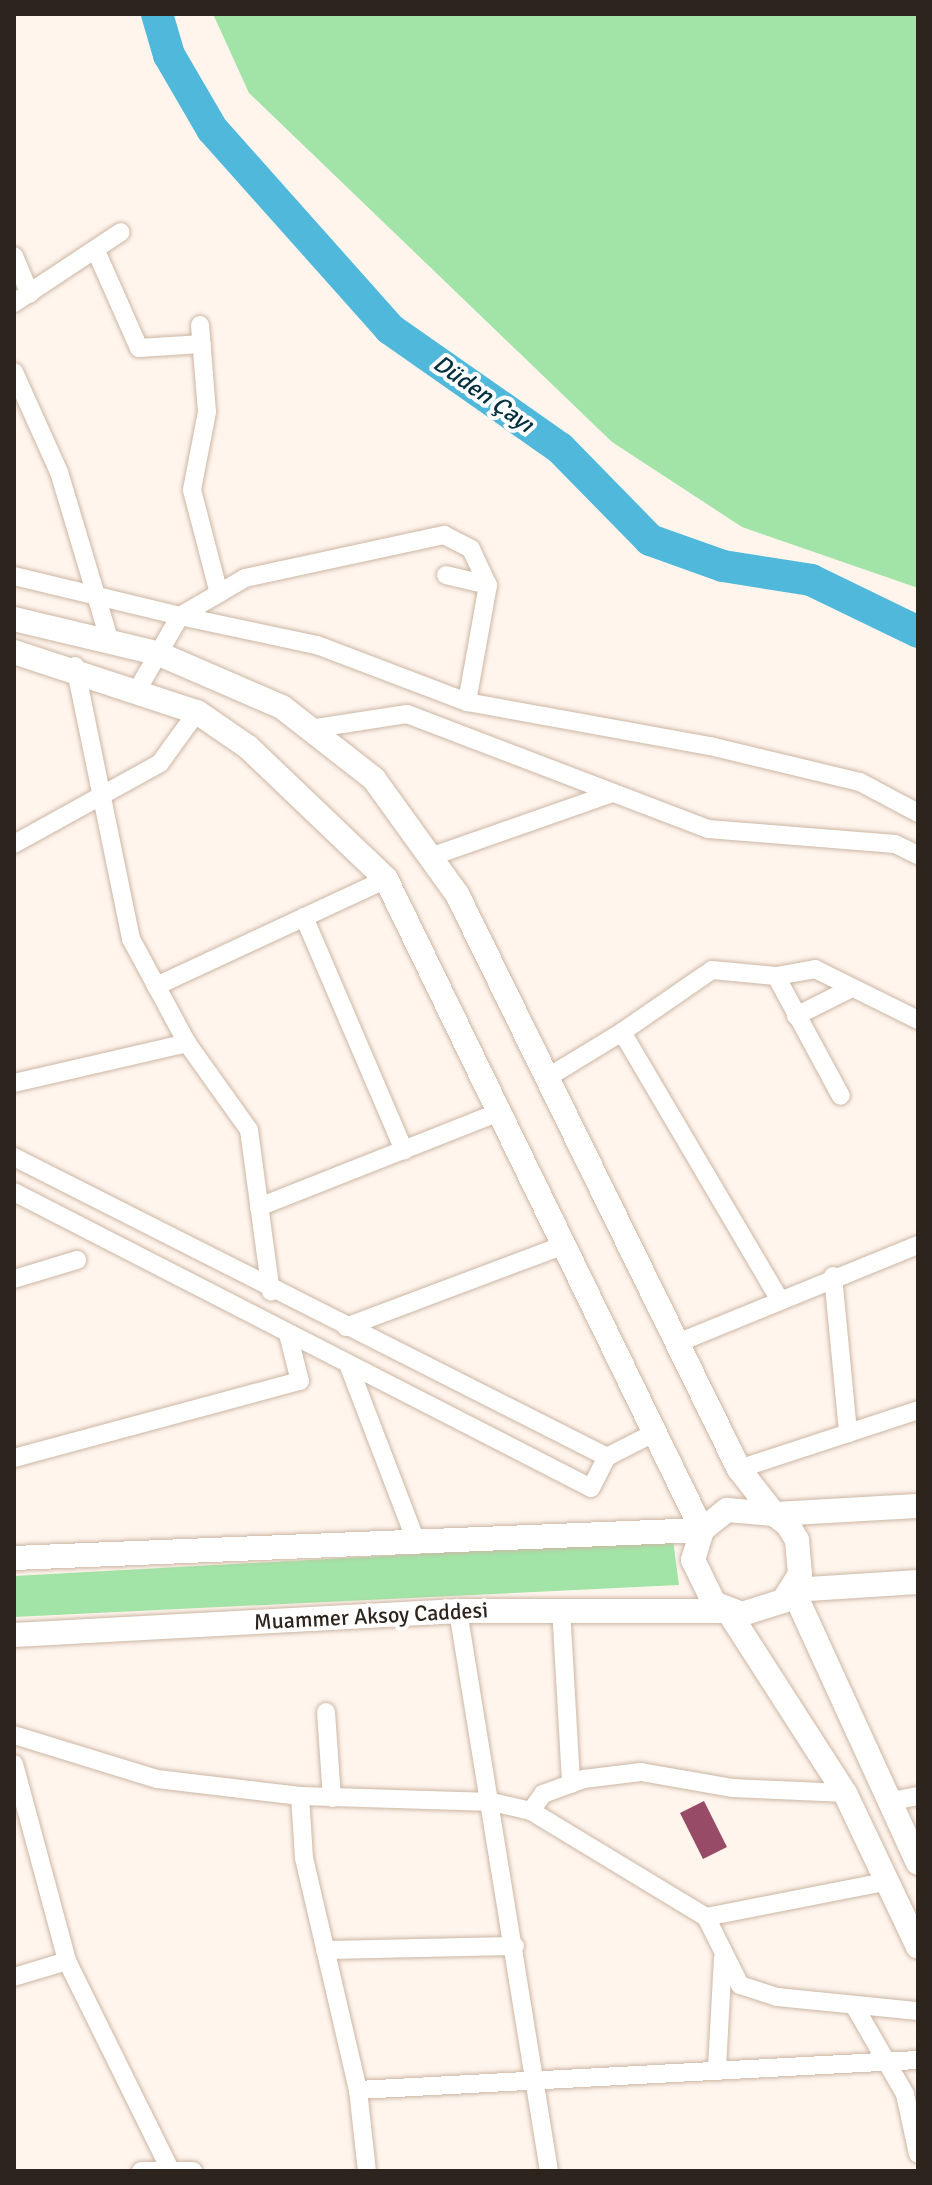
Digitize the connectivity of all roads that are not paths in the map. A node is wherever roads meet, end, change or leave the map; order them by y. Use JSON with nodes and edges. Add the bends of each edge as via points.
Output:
{"nodes":[{"id":1,"x":121,"y":232,"type":"dead end"},
{"id":2,"x":96,"y":251,"type":"junction"},
{"id":3,"x":14,"y":256,"type":"edge"},
{"id":4,"x":22,"y":299,"type":"edge"},
{"id":5,"x":200,"y":325,"type":"dead end"},
{"id":6,"x":202,"y":344,"type":"junction"},
{"id":7,"x":14,"y":372,"type":"edge"},
{"id":8,"x":446,"y":575,"type":"dead end"},
{"id":9,"x":14,"y":576,"type":"edge"},
{"id":10,"x":488,"y":585,"type":"junction"},
{"id":11,"x":219,"y":594,"type":"junction"},
{"id":12,"x":96,"y":597,"type":"junction"},
{"id":13,"x":180,"y":616,"type":"junction"},
{"id":14,"x":14,"y":619,"type":"edge"},
{"id":15,"x":110,"y":642,"type":"junction"},
{"id":16,"x":14,"y":652,"type":"edge"},
{"id":17,"x":157,"y":653,"type":"junction"},
{"id":18,"x":75,"y":666,"type":"junction"},
{"id":19,"x":139,"y":687,"type":"junction"},
{"id":20,"x":467,"y":702,"type":"junction"},
{"id":21,"x":197,"y":712,"type":"junction"},
{"id":22,"x":310,"y":729,"type":"junction"},
{"id":23,"x":613,"y":793,"type":"junction"},
{"id":24,"x":97,"y":798,"type":"junction"},
{"id":25,"x":918,"y":813,"type":"edge"},
{"id":26,"x":14,"y":844,"type":"edge"},
{"id":27,"x":918,"y":855,"type":"edge"},
{"id":28,"x":430,"y":857,"type":"junction"},
{"id":29,"x":386,"y":879,"type":"junction"},
{"id":30,"x":304,"y":917,"type":"junction"},
{"id":31,"x":776,"y":976,"type":"junction"},
{"id":32,"x":156,"y":986,"type":"junction"},
{"id":33,"x":848,"y":990,"type":"junction"},
{"id":34,"x":796,"y":1016,"type":"junction"},
{"id":35,"x":918,"y":1020,"type":"edge"},
{"id":36,"x":622,"y":1032,"type":"junction"},
{"id":37,"x":187,"y":1043,"type":"junction"},
{"id":38,"x":545,"y":1079,"type":"junction"},
{"id":39,"x":14,"y":1083,"type":"edge"},
{"id":40,"x":841,"y":1096,"type":"dead end"},
{"id":41,"x":497,"y":1113,"type":"junction"},
{"id":42,"x":404,"y":1150,"type":"junction"},
{"id":43,"x":14,"y":1157,"type":"edge"},
{"id":44,"x":14,"y":1192,"type":"edge"},
{"id":45,"x":259,"y":1207,"type":"junction"},
{"id":46,"x":918,"y":1245,"type":"edge"},
{"id":47,"x":562,"y":1246,"type":"junction"},
{"id":48,"x":77,"y":1260,"type":"dead end"},
{"id":49,"x":833,"y":1276,"type":"junction"},
{"id":50,"x":14,"y":1279,"type":"edge"},
{"id":51,"x":271,"y":1292,"type":"junction"},
{"id":52,"x":779,"y":1299,"type":"junction"},
{"id":53,"x":346,"y":1327,"type":"junction"},
{"id":54,"x":288,"y":1334,"type":"junction"},
{"id":55,"x":680,"y":1342,"type":"junction"},
{"id":56,"x":348,"y":1364,"type":"junction"},
{"id":57,"x":918,"y":1410,"type":"edge"},
{"id":58,"x":654,"y":1433,"type":"junction"},
{"id":59,"x":848,"y":1433,"type":"junction"},
{"id":60,"x":607,"y":1457,"type":"junction"},
{"id":61,"x":14,"y":1458,"type":"edge"},
{"id":62,"x":739,"y":1469,"type":"junction"},
{"id":63,"x":918,"y":1506,"type":"edge"},
{"id":64,"x":774,"y":1514,"type":"junction"},
{"id":65,"x":702,"y":1530,"type":"junction"},
{"id":66,"x":416,"y":1541,"type":"junction"},
{"id":67,"x":14,"y":1558,"type":"edge"},
{"id":68,"x":918,"y":1582,"type":"edge"},
{"id":69,"x":793,"y":1590,"type":"junction"},
{"id":70,"x":561,"y":1608,"type":"junction"},
{"id":71,"x":458,"y":1611,"type":"junction"},
{"id":72,"x":728,"y":1611,"type":"junction"},
{"id":73,"x":14,"y":1635,"type":"edge"},
{"id":74,"x":326,"y":1712,"type":"dead end"},
{"id":75,"x":14,"y":1735,"type":"edge"},
{"id":76,"x":14,"y":1764,"type":"edge"},
{"id":77,"x":571,"y":1784,"type":"junction"},
{"id":78,"x":845,"y":1793,"type":"junction"},
{"id":79,"x":300,"y":1796,"type":"junction"},
{"id":80,"x":918,"y":1796,"type":"edge"},
{"id":81,"x":332,"y":1798,"type":"junction"},
{"id":82,"x":492,"y":1802,"type":"junction"},
{"id":83,"x":887,"y":1802,"type":"junction"},
{"id":84,"x":531,"y":1811,"type":"junction"},
{"id":85,"x":918,"y":1863,"type":"edge"},
{"id":86,"x":889,"y":1881,"type":"junction"},
{"id":87,"x":706,"y":1917,"type":"junction"},
{"id":88,"x":515,"y":1946,"type":"junction"},
{"id":89,"x":918,"y":1947,"type":"edge"},
{"id":90,"x":325,"y":1950,"type":"junction"},
{"id":91,"x":723,"y":1958,"type":"junction"},
{"id":92,"x":67,"y":1961,"type":"junction"},
{"id":93,"x":14,"y":1977,"type":"edge"},
{"id":94,"x":855,"y":2007,"type":"junction"},
{"id":95,"x":918,"y":2011,"type":"edge"},
{"id":96,"x":918,"y":2060,"type":"edge"},
{"id":97,"x":889,"y":2066,"type":"junction"},
{"id":98,"x":717,"y":2068,"type":"junction"},
{"id":99,"x":539,"y":2082,"type":"junction"},
{"id":100,"x":358,"y":2090,"type":"junction"},
{"id":101,"x":918,"y":2154,"type":"edge"},
{"id":102,"x":170,"y":2168,"type":"edge"},
{"id":103,"x":141,"y":2171,"type":"edge"},
{"id":104,"x":193,"y":2171,"type":"edge"},
{"id":105,"x":367,"y":2171,"type":"edge"},
{"id":106,"x":549,"y":2171,"type":"edge"}],
"edges":[{"from":1,"to":2,"type":"street"},
{"from":2,"to":4,"type":"street"},
{"from":2,"to":6,"type":"street","via":[[139,348]]},
{"from":3,"to":4,"type":"street"},
{"from":5,"to":6,"type":"street"},
{"from":6,"to":11,"type":"street","via":[[207,412],[192,490]]},
{"from":7,"to":12,"type":"street","via":[[59,472]]},
{"from":8,"to":10,"type":"street"},
{"from":9,"to":12,"type":"street"},
{"from":10,"to":11,"type":"street","via":[[471,549],[444,535],[245,578]]},
{"from":10,"to":20,"type":"street"},
{"from":11,"to":13,"type":"street"},
{"from":12,"to":13,"type":"street"},
{"from":12,"to":15,"type":"street"},
{"from":13,"to":17,"type":"street"},
{"from":13,"to":20,"type":"street","via":[[317,645]]},
{"from":14,"to":15,"type":"main road"},
{"from":15,"to":17,"type":"main road"},
{"from":16,"to":18,"type":"main road"},
{"from":17,"to":19,"type":"street"},
{"from":17,"to":22,"type":"main road","via":[[237,682]]},
{"from":18,"to":19,"type":"main road"},
{"from":18,"to":24,"type":"street"},
{"from":19,"to":21,"type":"main road"},
{"from":20,"to":25,"type":"street","via":[[830,775]]},
{"from":21,"to":24,"type":"street","via":[[160,763]]},
{"from":21,"to":29,"type":"main road","via":[[258,756]]},
{"from":22,"to":23,"type":"street","via":[[407,714]]},
{"from":22,"to":28,"type":"main road","via":[[374,779]]},
{"from":23,"to":27,"type":"street","via":[[708,829],[895,844]]},
{"from":23,"to":28,"type":"street"},
{"from":24,"to":26,"type":"street"},
{"from":24,"to":32,"type":"street","via":[[131,939]]},
{"from":28,"to":38,"type":"main road","via":[[457,894]]},
{"from":29,"to":30,"type":"street"},
{"from":29,"to":41,"type":"main road"},
{"from":30,"to":32,"type":"street"},
{"from":30,"to":42,"type":"street"},
{"from":31,"to":33,"type":"street","via":[[815,969]]},
{"from":31,"to":34,"type":"street"},
{"from":31,"to":36,"type":"street","via":[[712,970]]},
{"from":32,"to":37,"type":"street"},
{"from":33,"to":34,"type":"street"},
{"from":33,"to":35,"type":"street"},
{"from":34,"to":40,"type":"street"},
{"from":36,"to":38,"type":"street"},
{"from":36,"to":52,"type":"street"},
{"from":37,"to":39,"type":"street"},
{"from":37,"to":45,"type":"street","via":[[249,1130]]},
{"from":38,"to":55,"type":"main road"},
{"from":41,"to":42,"type":"street"},
{"from":41,"to":47,"type":"main road"},
{"from":42,"to":45,"type":"street"},
{"from":43,"to":51,"type":"street"},
{"from":44,"to":54,"type":"street"},
{"from":45,"to":51,"type":"street"},
{"from":46,"to":49,"type":"street"},
{"from":47,"to":53,"type":"street"},
{"from":47,"to":58,"type":"main road"},
{"from":48,"to":50,"type":"street"},
{"from":49,"to":52,"type":"street"},
{"from":49,"to":59,"type":"street"},
{"from":51,"to":53,"type":"street"},
{"from":52,"to":55,"type":"street"},
{"from":53,"to":60,"type":"street"},
{"from":54,"to":56,"type":"street"},
{"from":54,"to":61,"type":"street","via":[[300,1381]]},
{"from":55,"to":62,"type":"main road"},
{"from":56,"to":60,"type":"street","via":[[591,1488]]},
{"from":56,"to":66,"type":"street"},
{"from":57,"to":59,"type":"street"},
{"from":58,"to":60,"type":"street"},
{"from":58,"to":65,"type":"main road"},
{"from":59,"to":62,"type":"street"},
{"from":62,"to":64,"type":"main road"},
{"from":63,"to":64,"type":"main road"},
{"from":64,"to":65,"type":"main road","via":[[743,1506]]},
{"from":64,"to":69,"type":"main road","via":[[797,1540]]},
{"from":65,"to":66,"type":"main road"},
{"from":65,"to":72,"type":"main road","via":[[695,1576]]},
{"from":66,"to":67,"type":"main road"},
{"from":68,"to":69,"type":"main road"},
{"from":69,"to":72,"type":"main road","via":[[757,1613]]},
{"from":69,"to":83,"type":"main road"},
{"from":70,"to":71,"type":"main road","name":"Muammer Aksoy Caddesi"},
{"from":70,"to":72,"type":"main road","name":"Muammer Aksoy Caddesi"},
{"from":70,"to":77,"type":"street"},
{"from":71,"to":73,"type":"main road","name":"Muammer Aksoy Caddesi"},
{"from":71,"to":82,"type":"street"},
{"from":72,"to":78,"type":"main road"},
{"from":74,"to":81,"type":"street"},
{"from":75,"to":79,"type":"street","via":[[157,1779]]},
{"from":76,"to":92,"type":"street"},
{"from":77,"to":78,"type":"street","via":[[641,1772],[732,1788]]},
{"from":77,"to":84,"type":"street","via":[[543,1794]]},
{"from":78,"to":86,"type":"main road"},
{"from":79,"to":81,"type":"street"},
{"from":79,"to":90,"type":"street","via":[[304,1858]]},
{"from":80,"to":83,"type":"street"},
{"from":81,"to":82,"type":"street"},
{"from":82,"to":84,"type":"street"},
{"from":82,"to":88,"type":"street"},
{"from":83,"to":85,"type":"main road"},
{"from":84,"to":87,"type":"street"},
{"from":86,"to":87,"type":"street"},
{"from":86,"to":89,"type":"main road"},
{"from":87,"to":91,"type":"street"},
{"from":88,"to":90,"type":"street"},
{"from":88,"to":99,"type":"street"},
{"from":90,"to":100,"type":"street"},
{"from":91,"to":94,"type":"street","via":[[740,1985]]},
{"from":91,"to":98,"type":"street"},
{"from":92,"to":93,"type":"street"},
{"from":92,"to":102,"type":"street"},
{"from":94,"to":95,"type":"street"},
{"from":94,"to":97,"type":"street"},
{"from":96,"to":97,"type":"street"},
{"from":97,"to":98,"type":"street"},
{"from":97,"to":101,"type":"street","via":[[905,2094]]},
{"from":98,"to":99,"type":"street"},
{"from":99,"to":100,"type":"street"},
{"from":99,"to":106,"type":"street"},
{"from":100,"to":105,"type":"street"},
{"from":102,"to":103,"type":"street"},
{"from":102,"to":104,"type":"street"}]}
